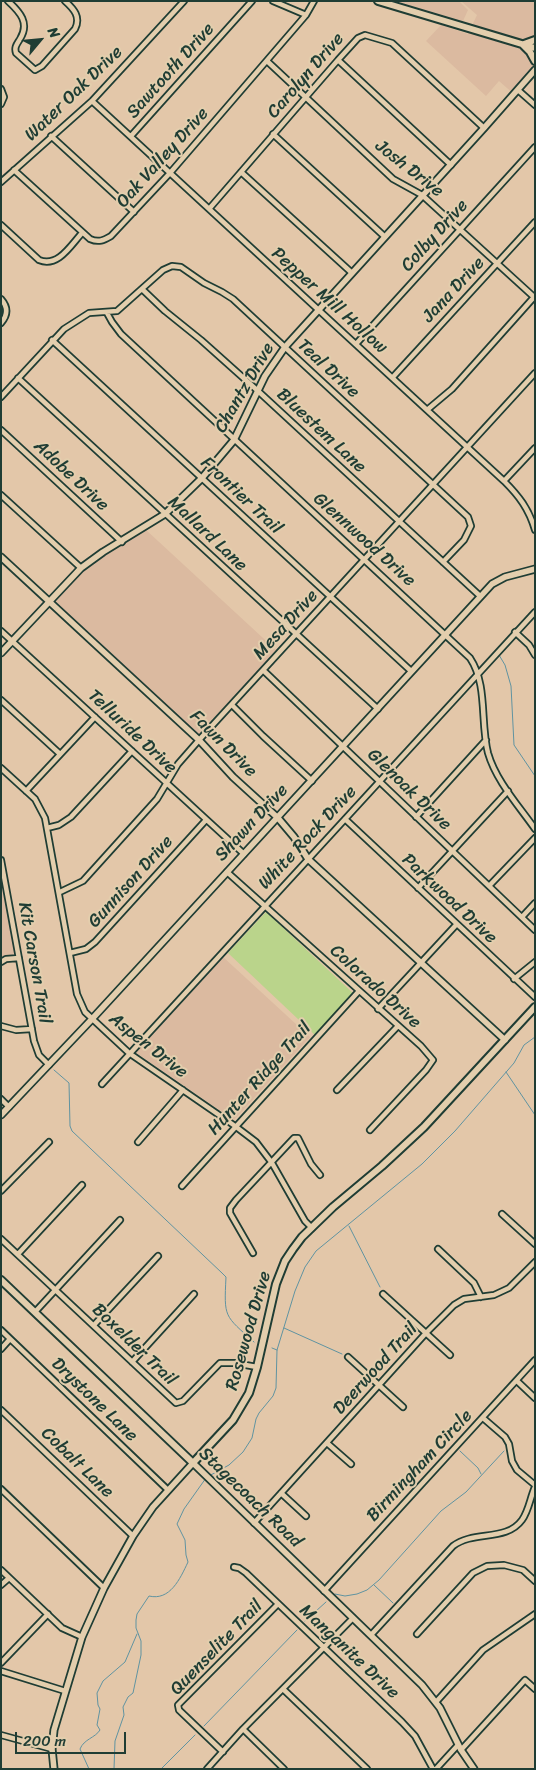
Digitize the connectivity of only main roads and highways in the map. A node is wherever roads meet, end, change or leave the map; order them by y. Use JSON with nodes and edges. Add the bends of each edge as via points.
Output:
{"nodes":[{"id":1,"x":378,"y":1,"type":"edge"},
{"id":2,"x":535,"y":40,"type":"edge"},
{"id":3,"x":522,"y":44,"type":"junction"},
{"id":4,"x":535,"y":48,"type":"edge"},
{"id":5,"x":535,"y":62,"type":"edge"},
{"id":6,"x":535,"y":1007,"type":"edge"},
{"id":7,"x":1,"y":1280,"type":"edge"},
{"id":8,"x":193,"y":1463,"type":"joint"}],
"edges":[{"from":1,"to":3,"type":"main road"},
{"from":2,"to":3,"type":"main road"},
{"from":3,"to":4,"type":"main road"},
{"from":3,"to":5,"type":"main road"},
{"from":6,"to":8,"type":"main road","name":"Rosewood Drive","via":[[411,1139],[293,1248],[280,1272],[250,1393],[240,1411]]},
{"from":7,"to":8,"type":"main road","name":"Stagecoach Road"}]}
